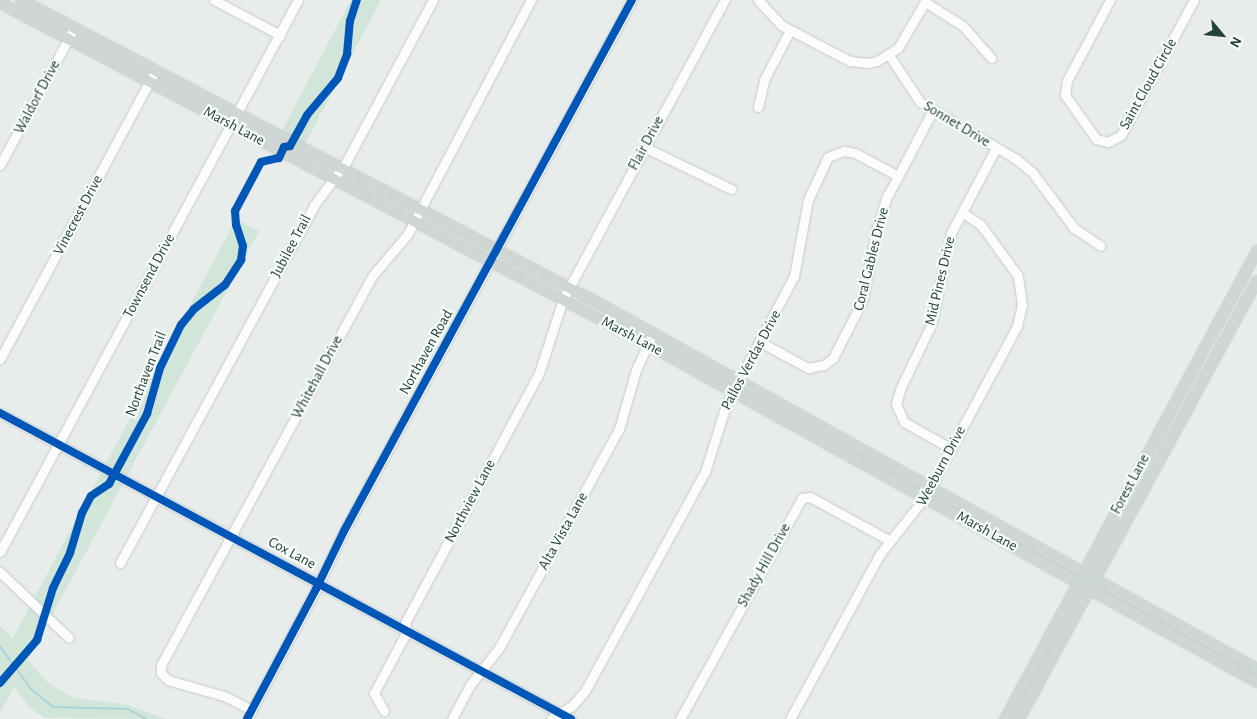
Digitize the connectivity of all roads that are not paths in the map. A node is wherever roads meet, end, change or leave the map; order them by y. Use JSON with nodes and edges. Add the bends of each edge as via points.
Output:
{"nodes":[{"id":1,"x":21,"y":0,"type":"edge"},
{"id":2,"x":214,"y":0,"type":"edge"},
{"id":3,"x":298,"y":0,"type":"edge"},
{"id":4,"x":432,"y":0,"type":"edge"},
{"id":5,"x":531,"y":0,"type":"edge"},
{"id":6,"x":632,"y":0,"type":"edge"},
{"id":7,"x":725,"y":0,"type":"edge"},
{"id":8,"x":758,"y":0,"type":"edge"},
{"id":9,"x":1110,"y":0,"type":"edge"},
{"id":10,"x":1194,"y":0,"type":"edge"},
{"id":11,"x":926,"y":1,"type":"edge"},
{"id":12,"x":0,"y":3,"type":"edge"},
{"id":13,"x":74,"y":28,"type":"junction"},
{"id":14,"x":790,"y":30,"type":"junction"},
{"id":15,"x":280,"y":35,"type":"junction"},
{"id":16,"x":68,"y":39,"type":"junction"},
{"id":17,"x":889,"y":55,"type":"junction"},
{"id":18,"x":991,"y":58,"type":"dead end"},
{"id":19,"x":155,"y":71,"type":"junction"},
{"id":20,"x":150,"y":82,"type":"junction"},
{"id":21,"x":758,"y":107,"type":"dead end"},
{"id":22,"x":932,"y":112,"type":"junction"},
{"id":23,"x":238,"y":114,"type":"junction"},
{"id":24,"x":231,"y":124,"type":"junction"},
{"id":25,"x":644,"y":147,"type":"junction"},
{"id":26,"x":996,"y":148,"type":"junction"},
{"id":27,"x":0,"y":165,"type":"edge"},
{"id":28,"x":343,"y":168,"type":"junction"},
{"id":29,"x":898,"y":176,"type":"junction"},
{"id":30,"x":336,"y":178,"type":"junction"},
{"id":31,"x":731,"y":189,"type":"dead end"},
{"id":32,"x":420,"y":209,"type":"junction"},
{"id":33,"x":962,"y":212,"type":"junction"},
{"id":34,"x":414,"y":220,"type":"junction"},
{"id":35,"x":1101,"y":246,"type":"dead end"},
{"id":36,"x":498,"y":250,"type":"junction"},
{"id":37,"x":1257,"y":251,"type":"edge"},
{"id":38,"x":492,"y":261,"type":"junction"},
{"id":39,"x":1257,"y":281,"type":"edge"},
{"id":40,"x":570,"y":288,"type":"junction"},
{"id":41,"x":563,"y":299,"type":"junction"},
{"id":42,"x":1224,"y":312,"type":"junction"},
{"id":43,"x":1236,"y":319,"type":"junction"},
{"id":44,"x":652,"y":332,"type":"junction"},
{"id":45,"x":760,"y":342,"type":"junction"},
{"id":46,"x":647,"y":344,"type":"junction"},
{"id":47,"x":0,"y":359,"type":"edge"},
{"id":48,"x":739,"y":380,"type":"junction"},
{"id":49,"x":1186,"y":380,"type":"junction"},
{"id":50,"x":1199,"y":387,"type":"junction"},
{"id":51,"x":733,"y":390,"type":"junction"},
{"id":52,"x":0,"y":413,"type":"edge"},
{"id":53,"x":59,"y":444,"type":"junction"},
{"id":54,"x":950,"y":448,"type":"junction"},
{"id":55,"x":1129,"y":485,"type":"junction"},
{"id":56,"x":930,"y":486,"type":"junction"},
{"id":57,"x":1142,"y":492,"type":"junction"},
{"id":58,"x":156,"y":496,"type":"junction"},
{"id":59,"x":926,"y":497,"type":"junction"},
{"id":60,"x":1009,"y":530,"type":"junction"},
{"id":61,"x":230,"y":536,"type":"junction"},
{"id":62,"x":889,"y":540,"type":"junction"},
{"id":63,"x":1004,"y":541,"type":"junction"},
{"id":64,"x":0,"y":552,"type":"edge"},
{"id":65,"x":120,"y":562,"type":"dead end"},
{"id":66,"x":1083,"y":571,"type":"junction"},
{"id":67,"x":0,"y":572,"type":"edge"},
{"id":68,"x":1095,"y":578,"type":"junction"},
{"id":69,"x":1078,"y":582,"type":"junction"},
{"id":70,"x":320,"y":583,"type":"junction"},
{"id":71,"x":1089,"y":589,"type":"junction"},
{"id":72,"x":1178,"y":624,"type":"junction"},
{"id":73,"x":405,"y":630,"type":"junction"},
{"id":74,"x":1172,"y":635,"type":"junction"},
{"id":75,"x":69,"y":638,"type":"dead end"},
{"id":76,"x":1257,"y":669,"type":"edge"},
{"id":77,"x":1031,"y":670,"type":"junction"},
{"id":78,"x":481,"y":671,"type":"junction"},
{"id":79,"x":1042,"y":676,"type":"junction"},
{"id":80,"x":1254,"y":681,"type":"edge"},
{"id":81,"x":252,"y":710,"type":"junction"},
{"id":82,"x":384,"y":711,"type":"dead end"},
{"id":83,"x":560,"y":713,"type":"junction"},
{"id":84,"x":247,"y":719,"type":"edge"},
{"id":85,"x":452,"y":719,"type":"edge"},
{"id":86,"x":551,"y":719,"type":"edge"},
{"id":87,"x":571,"y":719,"type":"edge"},
{"id":88,"x":680,"y":719,"type":"edge"},
{"id":89,"x":790,"y":719,"type":"edge"},
{"id":90,"x":1005,"y":719,"type":"edge"},
{"id":91,"x":1019,"y":719,"type":"edge"}],
"edges":[{"from":1,"to":13,"type":"main road","name":"Marsh Lane"},
{"from":2,"to":15,"type":"street"},
{"from":3,"to":15,"type":"street","name":"Townsend Drive"},
{"from":4,"to":28,"type":"street","name":"Jubilee Trail"},
{"from":5,"to":32,"type":"street","name":"Whitehall Drive"},
{"from":6,"to":36,"type":"street","name":"Northaven Road"},
{"from":7,"to":25,"type":"street","name":"Flair Drive"},
{"from":8,"to":14,"type":"street"},
{"from":9,"to":10,"type":"street","name":"Saint Cloud Circle","via":[[1067,81],[1065,95],[1096,139],[1108,142],[1120,134]]},
{"from":11,"to":17,"type":"street","via":[[906,38]]},
{"from":11,"to":18,"type":"street","via":[[963,26]]},
{"from":12,"to":16,"type":"main road","name":"Marsh Lane"},
{"from":13,"to":16,"type":"street","name":"Waldorf Drive"},
{"from":13,"to":19,"type":"main road","name":"Marsh Lane"},
{"from":14,"to":17,"type":"street","via":[[850,61],[867,63]]},
{"from":14,"to":21,"type":"street","via":[[764,80]]},
{"from":15,"to":23,"type":"street","name":"Townsend Drive"},
{"from":16,"to":20,"type":"main road","name":"Marsh Lane"},
{"from":16,"to":27,"type":"street","name":"Waldorf Drive"},
{"from":17,"to":22,"type":"street","name":"Sonnet Drive","via":[[909,89]]},
{"from":19,"to":20,"type":"street","name":"Vinecrest Drive"},
{"from":19,"to":23,"type":"main road","name":"Marsh Lane"},
{"from":20,"to":24,"type":"main road","name":"Marsh Lane"},
{"from":20,"to":47,"type":"street","name":"Vinecrest Drive"},
{"from":22,"to":26,"type":"street","name":"Sonnet Drive"},
{"from":22,"to":29,"type":"street","name":"Coral Gables Drive"},
{"from":23,"to":24,"type":"street","name":"Townsend Drive"},
{"from":23,"to":28,"type":"main road","name":"Marsh Lane"},
{"from":24,"to":30,"type":"main road","name":"Marsh Lane"},
{"from":24,"to":53,"type":"street","name":"Townsend Drive"},
{"from":25,"to":31,"type":"street"},
{"from":25,"to":40,"type":"street","name":"Flair Drive"},
{"from":26,"to":33,"type":"street","name":"Mid Pines Drive"},
{"from":26,"to":35,"type":"street","name":"Sonnet Drive","via":[[1032,172],[1074,228]]},
{"from":28,"to":30,"type":"street","name":"Jubilee Trail"},
{"from":28,"to":32,"type":"main road","name":"Marsh Lane"},
{"from":29,"to":45,"type":"street","name":"Pallos Verdas Drive","via":[[855,153],[844,151],[828,157],[808,200],[794,276]]},
{"from":29,"to":45,"type":"street","name":"Coral Gables Drive","via":[[876,230],[863,299],[833,358],[824,365],[808,368]]},
{"from":30,"to":34,"type":"main road","name":"Marsh Lane"},
{"from":30,"to":58,"type":"street","name":"Jubilee Trail","via":[[314,205]]},
{"from":32,"to":34,"type":"street","name":"Whitehall Drive"},
{"from":32,"to":36,"type":"main road","name":"Marsh Lane"},
{"from":33,"to":54,"type":"street","name":"Weeburn Drive","via":[[981,225],[1012,266],[1018,276],[1022,305],[1016,326]]},
{"from":33,"to":54,"type":"street","name":"Mid Pines Drive","via":[[946,246],[931,326],[896,404],[904,422]]},
{"from":34,"to":38,"type":"main road","name":"Marsh Lane"},
{"from":34,"to":61,"type":"street","name":"Whitehall Drive","via":[[401,243],[373,274]]},
{"from":36,"to":38,"type":"street","name":"Northaven Road"},
{"from":36,"to":40,"type":"main road","name":"Marsh Lane"},
{"from":37,"to":42,"type":"main road","name":"Forest Lane"},
{"from":38,"to":41,"type":"main road","name":"Marsh Lane"},
{"from":38,"to":70,"type":"street","name":"Northaven Road","via":[[344,531]]},
{"from":39,"to":43,"type":"main road","name":"Forest Lane"},
{"from":40,"to":41,"type":"street","name":"Northview Lane"},
{"from":40,"to":44,"type":"main road","name":"Marsh Lane"},
{"from":41,"to":46,"type":"main road","name":"Marsh Lane"},
{"from":41,"to":73,"type":"street","name":"Northview Lane","via":[[540,373],[410,613]]},
{"from":42,"to":43,"type":"main road"},
{"from":42,"to":49,"type":"main road","name":"Forest Lane"},
{"from":43,"to":50,"type":"main road","name":"Forest Lane"},
{"from":44,"to":46,"type":"street","name":"Alta Vista Lane"},
{"from":44,"to":48,"type":"main road","name":"Marsh Lane"},
{"from":45,"to":48,"type":"street","name":"Pallos Verdas Drive"},
{"from":46,"to":51,"type":"main road","name":"Marsh Lane"},
{"from":46,"to":78,"type":"street","name":"Alta Vista Lane","via":[[619,429],[499,648]]},
{"from":48,"to":51,"type":"street","name":"Pallos Verdas Drive"},
{"from":48,"to":56,"type":"main road","name":"Marsh Lane"},
{"from":49,"to":50,"type":"main road"},
{"from":49,"to":55,"type":"main road","name":"Forest Lane"},
{"from":50,"to":57,"type":"main road","name":"Forest Lane"},
{"from":51,"to":59,"type":"main road","name":"Marsh Lane"},
{"from":51,"to":83,"type":"street","name":"Pallos Verdas Drive","via":[[720,420],[705,472],[585,691],[572,706]]},
{"from":52,"to":53,"type":"street","name":"Cox Lane"},
{"from":53,"to":58,"type":"street","name":"Cox Lane"},
{"from":53,"to":64,"type":"street","name":"Townsend Drive"},
{"from":54,"to":56,"type":"street","name":"Weeburn Drive"},
{"from":55,"to":57,"type":"main road"},
{"from":55,"to":66,"type":"main road","name":"Forest Lane"},
{"from":56,"to":59,"type":"street","name":"Weeburn Drive"},
{"from":56,"to":60,"type":"main road","name":"Marsh Lane"},
{"from":57,"to":68,"type":"main road","name":"Forest Lane"},
{"from":58,"to":61,"type":"street","name":"Cox Lane"},
{"from":58,"to":65,"type":"street","name":"Jubilee Trail"},
{"from":59,"to":62,"type":"street","name":"Weeburn Drive"},
{"from":59,"to":63,"type":"main road","name":"Marsh Lane"},
{"from":60,"to":63,"type":"main road"},
{"from":60,"to":66,"type":"main road","name":"Marsh Lane"},
{"from":61,"to":70,"type":"street","name":"Cox Lane"},
{"from":61,"to":81,"type":"street","name":"Whitehall Drive","via":[[160,670],[168,680],[224,696]]},
{"from":62,"to":88,"type":"street","name":"Shady Hill Drive","via":[[810,497],[802,498]]},
{"from":62,"to":89,"type":"street","name":"Weeburn Drive"},
{"from":63,"to":69,"type":"main road","name":"Marsh Lane"},
{"from":66,"to":68,"type":"main road","name":"Marsh Lane"},
{"from":66,"to":69,"type":"main road","name":"Forest Lane"},
{"from":67,"to":75,"type":"street"},
{"from":68,"to":71,"type":"main road","name":"Forest Lane"},
{"from":68,"to":72,"type":"main road","name":"Marsh Lane"},
{"from":69,"to":71,"type":"main road","name":"Marsh Lane"},
{"from":69,"to":77,"type":"main road","name":"Forest Lane"},
{"from":70,"to":73,"type":"street","name":"Cox Lane"},
{"from":70,"to":81,"type":"street","name":"Northaven Road"},
{"from":71,"to":74,"type":"main road","name":"Marsh Lane"},
{"from":71,"to":79,"type":"main road","name":"Forest Lane"},
{"from":72,"to":74,"type":"main road"},
{"from":72,"to":76,"type":"main road","name":"Marsh Lane"},
{"from":73,"to":78,"type":"street","name":"Cox Lane"},
{"from":73,"to":82,"type":"street","name":"Northview Lane","via":[[374,693]]},
{"from":74,"to":80,"type":"main road","name":"Marsh Lane"},
{"from":76,"to":80,"type":"main road"},
{"from":77,"to":79,"type":"main road"},
{"from":77,"to":90,"type":"main road","name":"Forest Lane"},
{"from":78,"to":83,"type":"street","name":"Cox Lane"},
{"from":78,"to":85,"type":"street","name":"Alta Vista Lane"},
{"from":79,"to":91,"type":"main road","name":"Forest Lane"},
{"from":81,"to":84,"type":"street","name":"Northaven Road"},
{"from":83,"to":86,"type":"street","name":"Pallos Verdas Drive"},
{"from":83,"to":87,"type":"street","name":"Cox Lane"}]}
